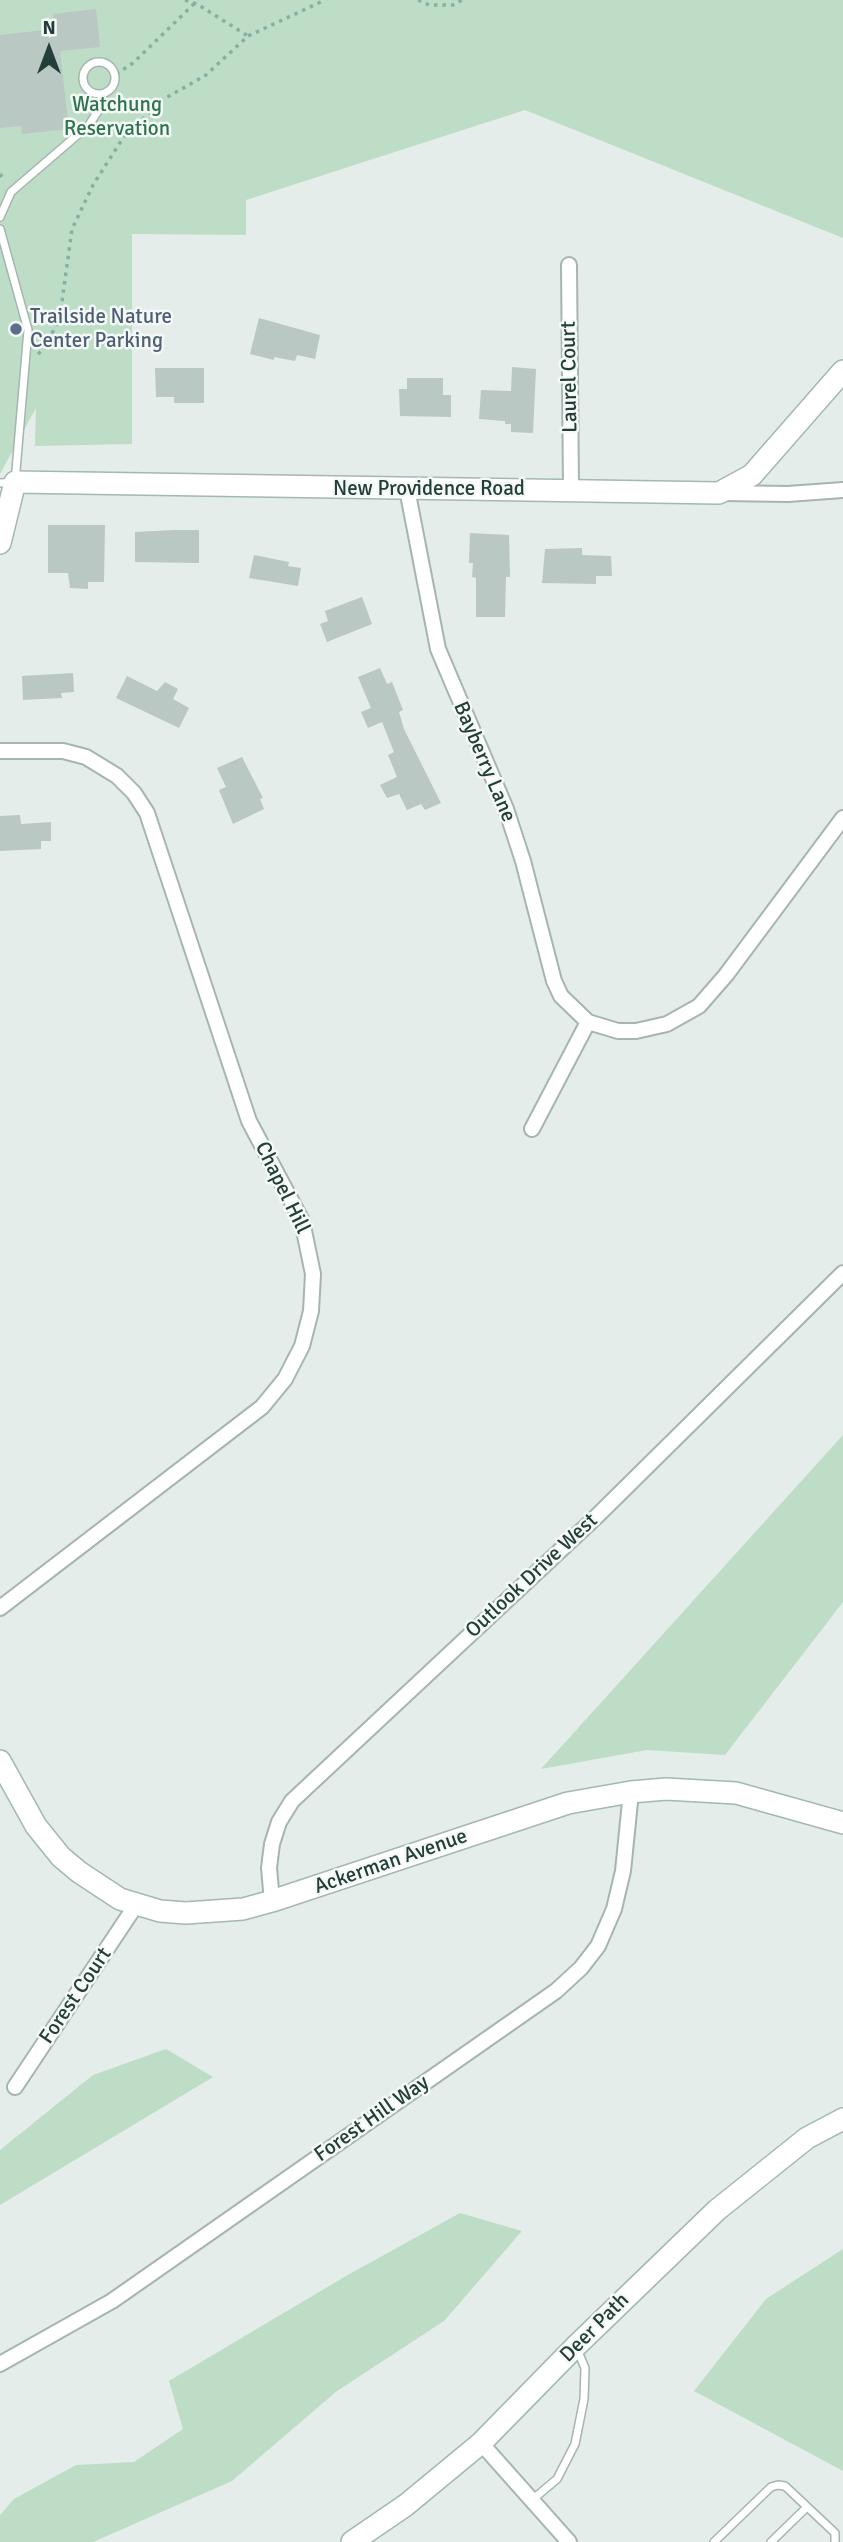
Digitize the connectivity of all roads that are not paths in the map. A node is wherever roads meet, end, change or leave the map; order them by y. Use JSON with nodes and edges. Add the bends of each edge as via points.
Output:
{"nodes":[{"id":1,"x":102,"y":94,"type":"junction"},
{"id":2,"x":0,"y":217,"type":"edge"},
{"id":3,"x":0,"y":229,"type":"edge"},
{"id":4,"x":569,"y":265,"type":"dead end"},
{"id":5,"x":843,"y":371,"type":"edge"},
{"id":6,"x":8,"y":483,"type":"edge"},
{"id":7,"x":407,"y":489,"type":"junction"},
{"id":8,"x":571,"y":489,"type":"junction"},
{"id":9,"x":843,"y":490,"type":"edge"},
{"id":10,"x":719,"y":493,"type":"junction"},
{"id":11,"x":0,"y":543,"type":"edge"},
{"id":12,"x":0,"y":751,"type":"edge"},
{"id":13,"x":843,"y":818,"type":"edge"},
{"id":14,"x":588,"y":1022,"type":"junction"},
{"id":15,"x":532,"y":1129,"type":"dead end"},
{"id":16,"x":843,"y":1273,"type":"edge"},
{"id":17,"x":0,"y":1608,"type":"edge"},
{"id":18,"x":0,"y":1761,"type":"edge"},
{"id":19,"x":631,"y":1792,"type":"junction"},
{"id":20,"x":843,"y":1823,"type":"edge"},
{"id":21,"x":272,"y":1902,"type":"junction"},
{"id":22,"x":136,"y":1905,"type":"junction"},
{"id":23,"x":15,"y":2087,"type":"dead end"},
{"id":24,"x":843,"y":2119,"type":"edge"},
{"id":25,"x":576,"y":2346,"type":"junction"},
{"id":26,"x":0,"y":2364,"type":"edge"},
{"id":27,"x":481,"y":2443,"type":"junction"},
{"id":28,"x":532,"y":2501,"type":"junction"},
{"id":29,"x":807,"y":2507,"type":"junction"},
{"id":30,"x":352,"y":2542,"type":"edge"},
{"id":31,"x":569,"y":2542,"type":"edge"},
{"id":32,"x":714,"y":2542,"type":"edge"},
{"id":33,"x":771,"y":2542,"type":"edge"},
{"id":34,"x":835,"y":2542,"type":"edge"}],
"edges":[{"from":1,"to":1,"type":"lane","via":[[115,85],[116,74],[105,62],[94,62],[83,79],[87,89]]},
{"from":1,"to":2,"type":"lane","via":[[89,125],[11,192]]},
{"from":3,"to":6,"type":"lane","via":[[26,322],[25,364]]},
{"from":4,"to":8,"type":"street","name":"Laurel Court"},
{"from":5,"to":10,"type":"street","via":[[752,475]]},
{"from":6,"to":7,"type":"street","name":"New Providence Road"},
{"from":6,"to":11,"type":"street"},
{"from":7,"to":8,"type":"street","name":"New Providence Road"},
{"from":7,"to":14,"type":"street","name":"Bayberry Lane","via":[[438,649],[506,809],[554,981],[568,1004]]},
{"from":8,"to":10,"type":"street","name":"New Providence Road"},
{"from":9,"to":10,"type":"street","name":"New Providence Road"},
{"from":12,"to":17,"type":"street","name":"Chapel Hill","via":[[52,750],[86,757],[117,776],[147,813],[249,1121],[302,1221],[313,1274],[311,1311],[302,1346],[285,1379],[262,1407]]},
{"from":13,"to":14,"type":"street","via":[[699,1006],[667,1024],[636,1031]]},
{"from":14,"to":15,"type":"street"},
{"from":16,"to":21,"type":"street","name":"Outlook Drive West","via":[[596,1517],[292,1801],[272,1844]]},
{"from":18,"to":22,"type":"street","name":"Ackerman Avenue","via":[[36,1826],[61,1857],[101,1888]]},
{"from":19,"to":20,"type":"street","name":"Ackerman Avenue","via":[[666,1788],[736,1793]]},
{"from":19,"to":21,"type":"street","name":"Ackerman Avenue","via":[[543,1811]]},
{"from":19,"to":26,"type":"street","name":"Forest Hill Way","via":[[614,1909],[598,1946],[582,1968],[556,1991],[112,2301]]},
{"from":21,"to":22,"type":"street","name":"Ackerman Avenue","via":[[214,1913],[160,1911]]},
{"from":22,"to":23,"type":"street","name":"Forest Court"},
{"from":24,"to":25,"type":"street","name":"Deer Path","via":[[807,2138],[717,2210]]},
{"from":25,"to":27,"type":"street","name":"Deer Path"},
{"from":25,"to":28,"type":"lane","via":[[585,2378],[575,2444],[557,2479]]},
{"from":27,"to":28,"type":"street"},
{"from":27,"to":30,"type":"street","name":"Deer Path","via":[[406,2505]]},
{"from":28,"to":31,"type":"street"},
{"from":29,"to":32,"type":"lane","via":[[785,2486],[771,2487]]},
{"from":29,"to":33,"type":"lane"},
{"from":29,"to":34,"type":"lane","via":[[835,2533]]}]}
